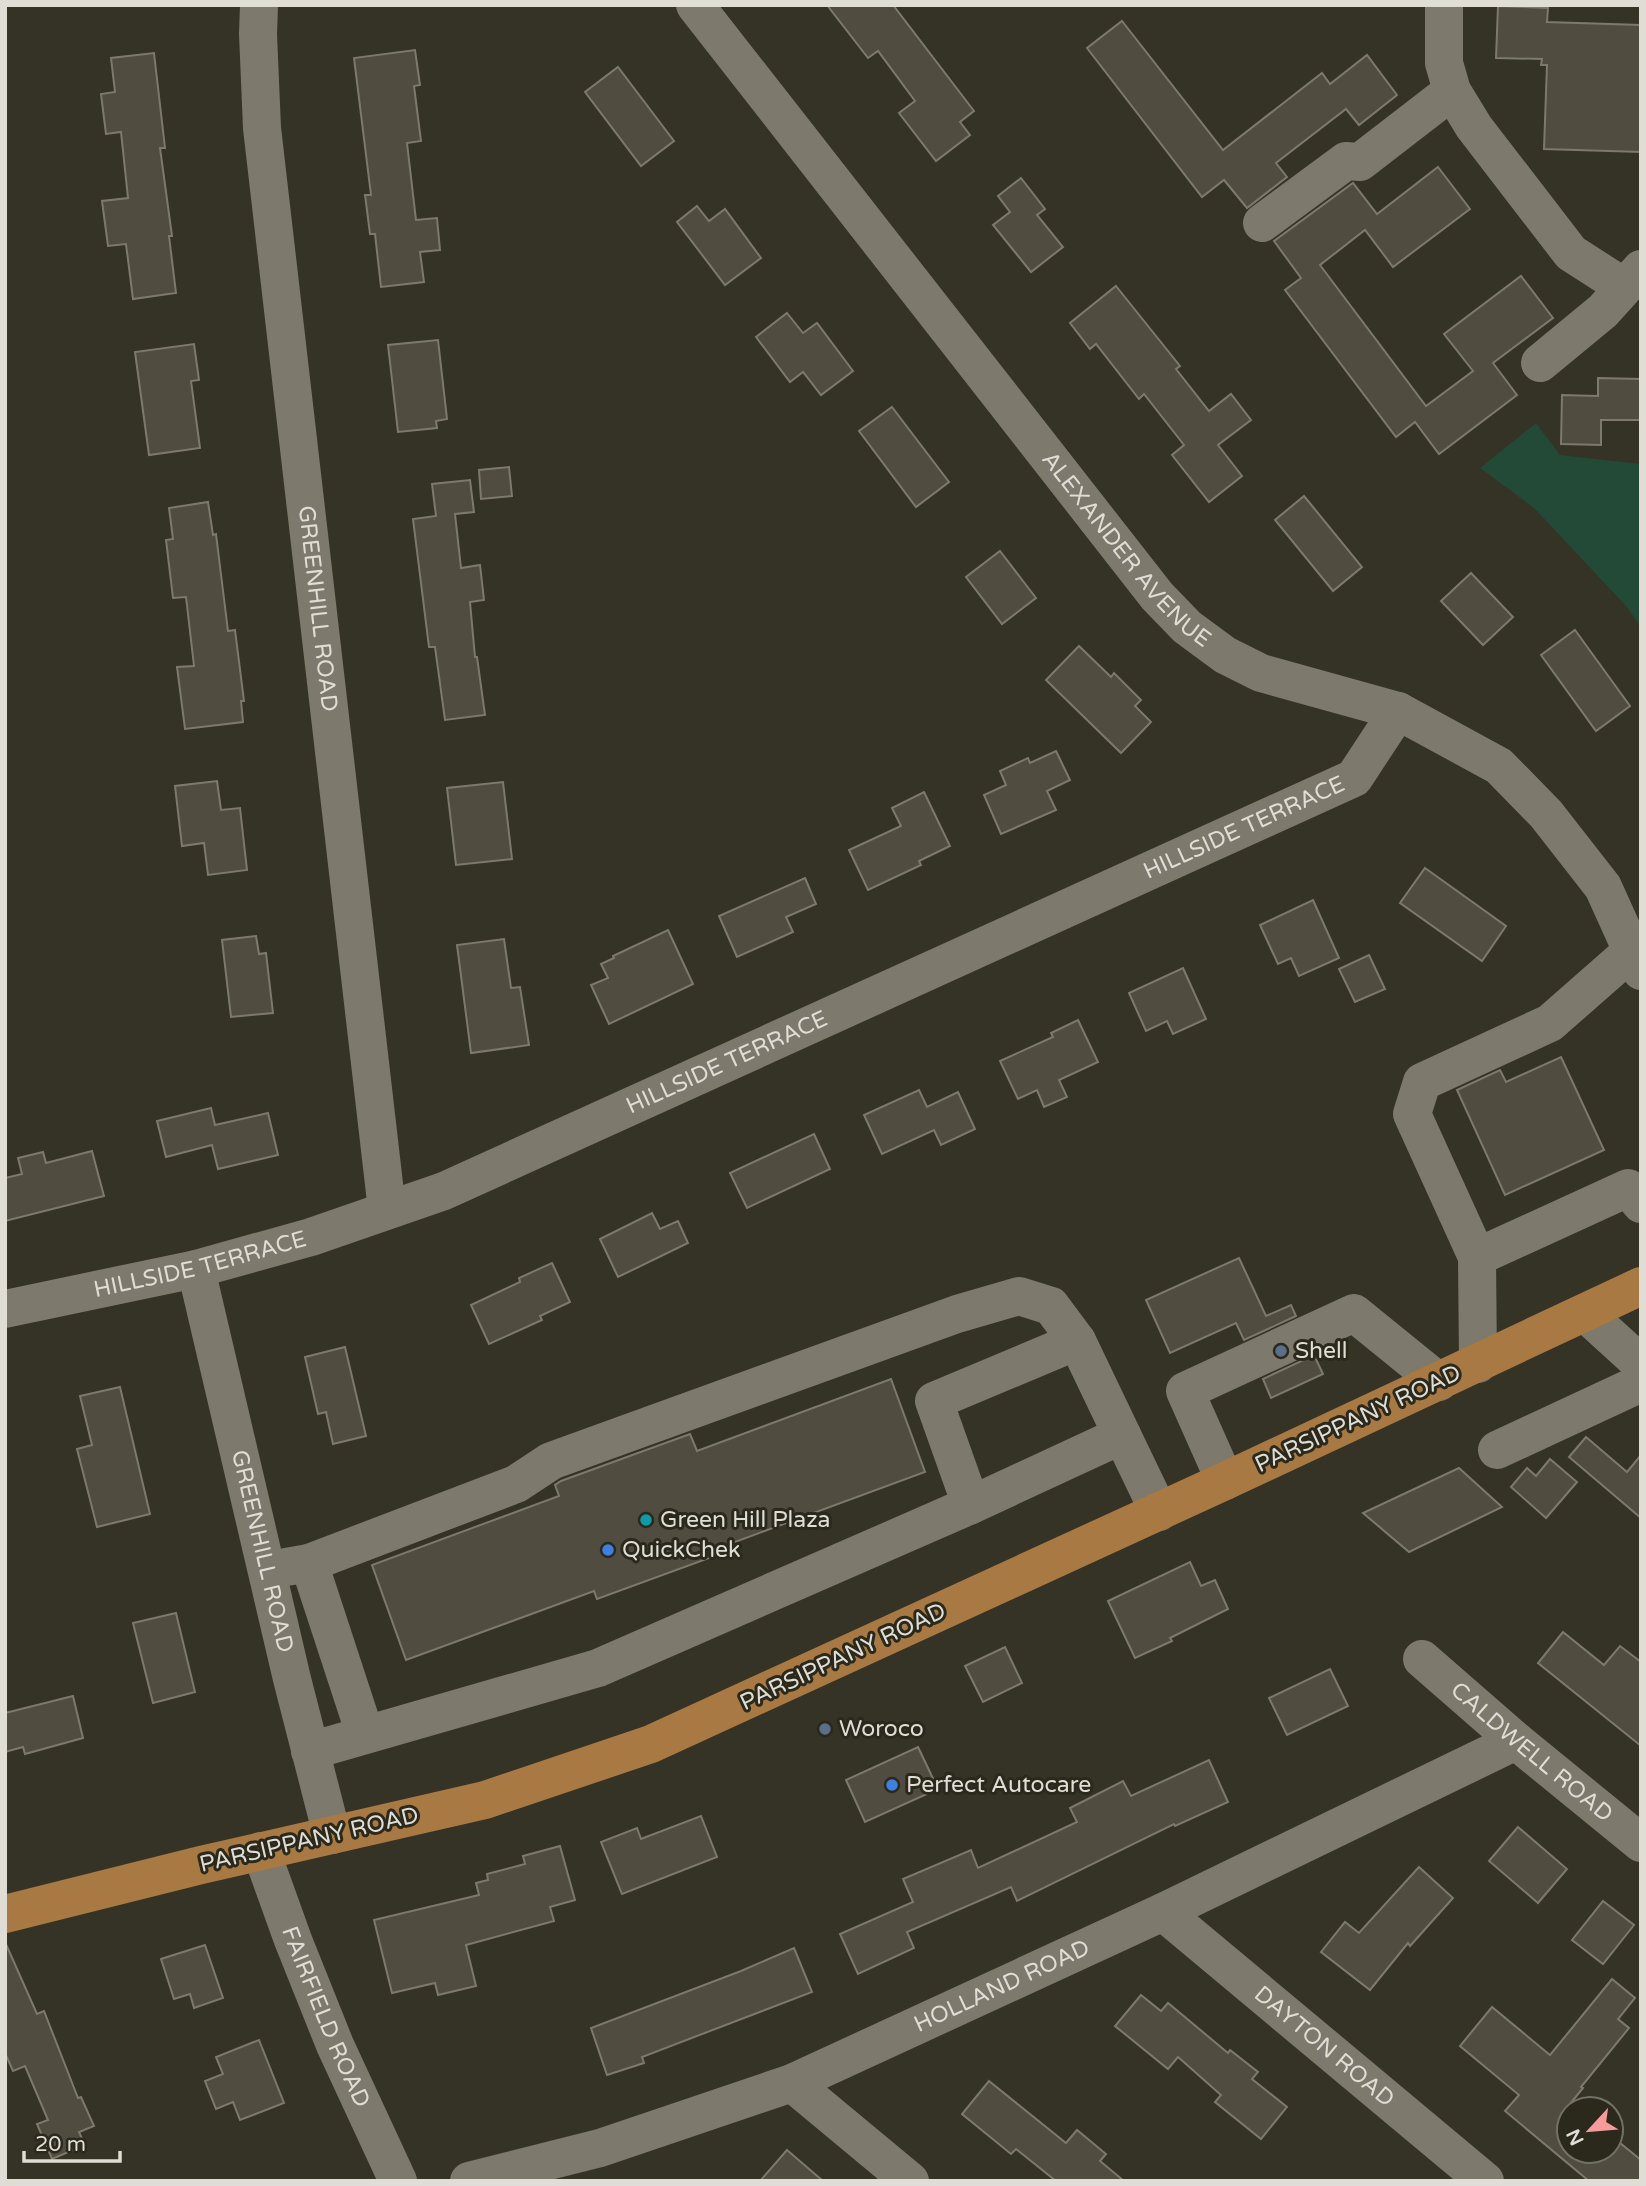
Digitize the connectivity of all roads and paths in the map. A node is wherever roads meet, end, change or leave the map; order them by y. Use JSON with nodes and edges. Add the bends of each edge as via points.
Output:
{"nodes":[{"id":1,"x":259,"y":5,"type":"edge"},
{"id":2,"x":695,"y":5,"type":"edge"},
{"id":3,"x":1444,"y":5,"type":"edge"},
{"id":4,"x":1452,"y":91,"type":"junction"},
{"id":5,"x":1262,"y":223,"type":"dead end"},
{"id":6,"x":1633,"y":278,"type":"edge"},
{"id":7,"x":1540,"y":363,"type":"dead end"},
{"id":8,"x":1398,"y":711,"type":"junction"},
{"id":9,"x":1637,"y":961,"type":"edge"},
{"id":10,"x":1641,"y":1204,"type":"edge"},
{"id":11,"x":387,"y":1210,"type":"junction"},
{"id":12,"x":1477,"y":1257,"type":"junction"},
{"id":13,"x":196,"y":1269,"type":"junction"},
{"id":14,"x":1641,"y":1286,"type":"edge"},
{"id":15,"x":5,"y":1309,"type":"edge"},
{"id":16,"x":1585,"y":1313,"type":"junction"},
{"id":17,"x":1077,"y":1341,"type":"junction"},
{"id":18,"x":1478,"y":1364,"type":"junction"},
{"id":19,"x":1641,"y":1364,"type":"edge"},
{"id":20,"x":1439,"y":1382,"type":"junction"},
{"id":21,"x":1641,"y":1383,"type":"edge"},
{"id":22,"x":1122,"y":1435,"type":"junction"},
{"id":23,"x":1497,"y":1450,"type":"dead end"},
{"id":24,"x":1225,"y":1481,"type":"junction"},
{"id":25,"x":971,"y":1505,"type":"junction"},
{"id":26,"x":1159,"y":1512,"type":"junction"},
{"id":27,"x":309,"y":1563,"type":"junction"},
{"id":28,"x":266,"y":1571,"type":"junction"},
{"id":29,"x":1422,"y":1659,"type":"dead end"},
{"id":30,"x":365,"y":1734,"type":"junction"},
{"id":31,"x":1516,"y":1741,"type":"junction"},
{"id":32,"x":310,"y":1751,"type":"junction"},
{"id":33,"x":332,"y":1835,"type":"junction"},
{"id":34,"x":1641,"y":1843,"type":"edge"},
{"id":35,"x":261,"y":1851,"type":"junction"},
{"id":36,"x":1163,"y":1912,"type":"junction"},
{"id":37,"x":5,"y":1914,"type":"edge"},
{"id":38,"x":792,"y":2082,"type":"junction"},
{"id":39,"x":398,"y":2181,"type":"edge"},
{"id":40,"x":469,"y":2181,"type":"edge"},
{"id":41,"x":910,"y":2181,"type":"edge"},
{"id":42,"x":1485,"y":2181,"type":"edge"}],
"edges":[{"from":1,"to":11,"type":"street","name":"GREENHILL ROAD","via":[[262,128]]},
{"from":2,"to":8,"type":"street","name":"ALEXANDER AVENUE","via":[[1179,619],[1225,655],[1261,673]]},
{"from":3,"to":4,"type":"street","via":[[1444,63]]},
{"from":4,"to":5,"type":"street","via":[[1360,162],[1346,161]]},
{"from":4,"to":6,"type":"street","via":[[1474,127],[1571,253]]},
{"from":6,"to":7,"type":"street","via":[[1603,311]]},
{"from":8,"to":9,"type":"street","name":"ALEXANDER AVENUE","via":[[1499,766],[1546,814],[1603,887]]},
{"from":8,"to":11,"type":"street","name":"HILLSIDE TERRACE","via":[[1353,778],[566,1137],[444,1191]]},
{"from":9,"to":12,"type":"street","via":[[1550,1023],[1422,1082],[1412,1114]]},
{"from":10,"to":12,"type":"street","via":[[1628,1188]]},
{"from":11,"to":13,"type":"street","name":"HILLSIDE TERRACE"},
{"from":12,"to":18,"type":"street"},
{"from":13,"to":15,"type":"street","name":"HILLSIDE TERRACE"},
{"from":13,"to":28,"type":"street","name":"GREENHILL ROAD"},
{"from":14,"to":16,"type":"main road","name":"PARSIPPANY ROAD"},
{"from":16,"to":18,"type":"main road","name":"PARSIPPANY ROAD"},
{"from":16,"to":19,"type":"street"},
{"from":17,"to":22,"type":"street"},
{"from":17,"to":25,"type":"street","via":[[934,1401]]},
{"from":17,"to":27,"type":"street","via":[[1051,1307],[1019,1296],[957,1314],[551,1461],[516,1485]]},
{"from":18,"to":20,"type":"main road","name":"PARSIPPANY ROAD"},
{"from":20,"to":24,"type":"main road","name":"PARSIPPANY ROAD"},
{"from":20,"to":24,"type":"street","via":[[1354,1313],[1185,1391]]},
{"from":21,"to":23,"type":"street"},
{"from":22,"to":25,"type":"street"},
{"from":22,"to":26,"type":"street"},
{"from":24,"to":26,"type":"main road","name":"PARSIPPANY ROAD"},
{"from":25,"to":30,"type":"street","via":[[598,1668]]},
{"from":26,"to":33,"type":"main road","name":"PARSIPPANY ROAD","via":[[651,1744],[485,1800]]},
{"from":27,"to":28,"type":"street"},
{"from":27,"to":30,"type":"street"},
{"from":28,"to":32,"type":"street","name":"GREENHILL ROAD"},
{"from":29,"to":31,"type":"street","name":"CALDWELL ROAD"},
{"from":30,"to":32,"type":"street"},
{"from":31,"to":34,"type":"street","name":"CALDWELL ROAD"},
{"from":31,"to":36,"type":"street","name":"HOLLAND ROAD"},
{"from":32,"to":33,"type":"street","name":"GREENHILL ROAD"},
{"from":33,"to":35,"type":"main road","name":"PARSIPPANY ROAD"},
{"from":35,"to":37,"type":"main road","name":"PARSIPPANY ROAD"},
{"from":35,"to":39,"type":"street","name":"FAIRFIELD ROAD","via":[[335,2045]]},
{"from":36,"to":38,"type":"street","name":"HOLLAND ROAD"},
{"from":36,"to":42,"type":"street","name":"DAYTON ROAD"},
{"from":38,"to":40,"type":"street","name":"HOLLAND ROAD","via":[[600,2148]]},
{"from":38,"to":41,"type":"street"}]}
